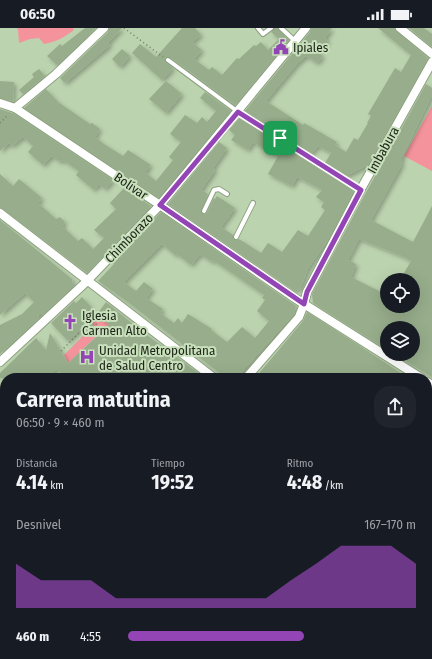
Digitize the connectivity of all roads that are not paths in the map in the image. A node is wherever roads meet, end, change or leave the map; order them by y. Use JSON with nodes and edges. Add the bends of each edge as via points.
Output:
{"nodes":[{"id":1,"x":104,"y":28,"type":"edge"},
{"id":2,"x":258,"y":28,"type":"edge"},
{"id":3,"x":271,"y":28,"type":"edge"},
{"id":4,"x":280,"y":28,"type":"edge"},
{"id":5,"x":306,"y":28,"type":"edge"},
{"id":6,"x":400,"y":28,"type":"edge"},
{"id":7,"x":295,"y":42,"type":"junction"},
{"id":8,"x":432,"y":54,"type":"edge"},
{"id":9,"x":168,"y":60,"type":"road end"},
{"id":10,"x":432,"y":62,"type":"edge"},
{"id":11,"x":0,"y":102,"type":"edge"},
{"id":12,"x":15,"y":108,"type":"junction"},
{"id":13,"x":238,"y":112,"type":"junction"},
{"id":14,"x":361,"y":190,"type":"junction"},
{"id":15,"x":227,"y":194,"type":"dead end"},
{"id":16,"x":253,"y":203,"type":"dead end"},
{"id":17,"x":160,"y":205,"type":"junction"},
{"id":18,"x":204,"y":210,"type":"dead end"},
{"id":19,"x":0,"y":213,"type":"edge"},
{"id":20,"x":236,"y":237,"type":"dead end"},
{"id":21,"x":88,"y":281,"type":"junction"},
{"id":22,"x":304,"y":304,"type":"junction"},
{"id":23,"x":0,"y":362,"type":"edge"},
{"id":24,"x":208,"y":373,"type":"edge"},
{"id":25,"x":250,"y":373,"type":"edge"},
{"id":26,"x":413,"y":373,"type":"edge"}],
"edges":[{"from":1,"to":12,"type":"street","via":[[56,74]]},
{"from":2,"to":3,"type":"lane","via":[[263,34]]},
{"from":4,"to":7,"type":"lane"},
{"from":5,"to":7,"type":"street","name":"Chimborazo"},
{"from":6,"to":8,"type":"street"},
{"from":7,"to":13,"type":"street","name":"Chimborazo"},
{"from":9,"to":13,"type":"lane"},
{"from":10,"to":14,"type":"street","name":"Imbabura"},
{"from":11,"to":12,"type":"street","name":"Bolívar"},
{"from":12,"to":17,"type":"street","name":"Bolívar"},
{"from":13,"to":14,"type":"lane"},
{"from":13,"to":17,"type":"street","name":"Chimborazo"},
{"from":14,"to":22,"type":"street","name":"Imbabura","via":[[307,292]]},
{"from":15,"to":18,"type":"lane","via":[[219,189],[214,190]]},
{"from":16,"to":20,"type":"lane"},
{"from":17,"to":21,"type":"street","name":"Chimborazo"},
{"from":17,"to":22,"type":"street","name":"Bolívar","via":[[229,249]]},
{"from":19,"to":21,"type":"street"},
{"from":21,"to":23,"type":"street","name":"Chimborazo"},
{"from":21,"to":24,"type":"street"},
{"from":22,"to":25,"type":"street","name":"Imbabura","via":[[298,317]]},
{"from":22,"to":26,"type":"street","name":"Bolívar"}]}
